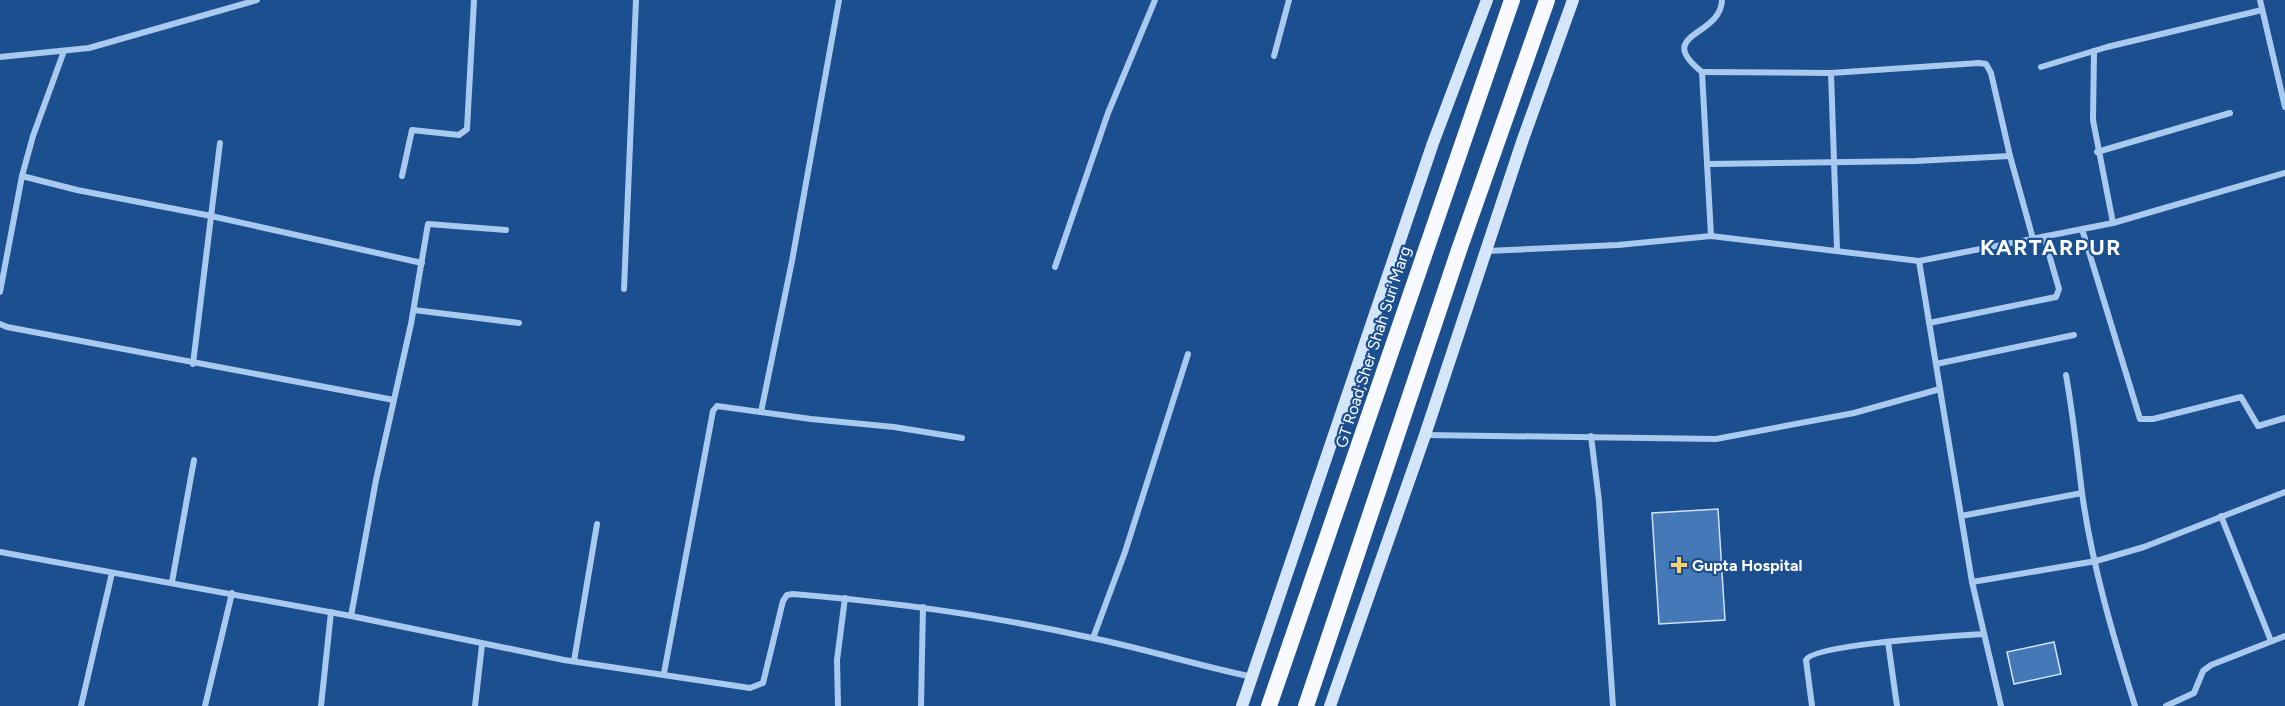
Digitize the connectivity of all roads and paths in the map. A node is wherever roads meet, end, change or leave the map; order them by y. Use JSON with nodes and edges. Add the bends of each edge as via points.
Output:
{"nodes":[{"id":1,"x":257,"y":0,"type":"edge"},
{"id":2,"x":474,"y":0,"type":"edge"},
{"id":3,"x":636,"y":0,"type":"edge"},
{"id":4,"x":839,"y":0,"type":"edge"},
{"id":5,"x":1155,"y":0,"type":"edge"},
{"id":6,"x":1289,"y":0,"type":"edge"},
{"id":7,"x":1487,"y":0,"type":"edge"},
{"id":8,"x":1512,"y":0,"type":"edge"},
{"id":9,"x":1547,"y":0,"type":"edge"},
{"id":10,"x":1574,"y":0,"type":"edge"},
{"id":11,"x":1722,"y":0,"type":"edge"},
{"id":12,"x":2260,"y":0,"type":"edge"},
{"id":13,"x":2262,"y":10,"type":"junction"},
{"id":14,"x":64,"y":51,"type":"junction"},
{"id":15,"x":2094,"y":51,"type":"junction"},
{"id":16,"x":1274,"y":56,"type":"dead end"},
{"id":17,"x":0,"y":57,"type":"edge"},
{"id":18,"x":2041,"y":67,"type":"dead end"},
{"id":19,"x":1702,"y":72,"type":"junction"},
{"id":20,"x":1831,"y":73,"type":"junction"},
{"id":21,"x":2285,"y":107,"type":"edge"},
{"id":22,"x":2230,"y":113,"type":"dead end"},
{"id":23,"x":220,"y":143,"type":"dead end"},
{"id":24,"x":2097,"y":152,"type":"junction"},
{"id":25,"x":2010,"y":156,"type":"junction"},
{"id":26,"x":1833,"y":162,"type":"junction"},
{"id":27,"x":1708,"y":164,"type":"junction"},
{"id":28,"x":2285,"y":173,"type":"edge"},
{"id":29,"x":22,"y":176,"type":"junction"},
{"id":30,"x":402,"y":176,"type":"dead end"},
{"id":31,"x":211,"y":216,"type":"junction"},
{"id":32,"x":2112,"y":223,"type":"junction"},
{"id":33,"x":2082,"y":229,"type":"junction"},
{"id":34,"x":506,"y":230,"type":"dead end"},
{"id":35,"x":1712,"y":236,"type":"junction"},
{"id":36,"x":2044,"y":237,"type":"junction"},
{"id":37,"x":2033,"y":239,"type":"junction"},
{"id":38,"x":1837,"y":249,"type":"junction"},
{"id":39,"x":1487,"y":251,"type":"junction"},
{"id":40,"x":1919,"y":261,"type":"junction"},
{"id":41,"x":422,"y":262,"type":"junction"},
{"id":42,"x":1055,"y":267,"type":"dead end"},
{"id":43,"x":0,"y":287,"type":"edge"},
{"id":44,"x":624,"y":289,"type":"dead end"},
{"id":45,"x":414,"y":310,"type":"junction"},
{"id":46,"x":519,"y":323,"type":"dead end"},
{"id":47,"x":1929,"y":323,"type":"junction"},
{"id":48,"x":0,"y":324,"type":"edge"},
{"id":49,"x":2074,"y":335,"type":"dead end"},
{"id":50,"x":1188,"y":354,"type":"dead end"},
{"id":51,"x":193,"y":364,"type":"junction"},
{"id":52,"x":1936,"y":364,"type":"junction"},
{"id":53,"x":2066,"y":375,"type":"dead end"},
{"id":54,"x":1940,"y":389,"type":"junction"},
{"id":55,"x":394,"y":400,"type":"junction"},
{"id":56,"x":761,"y":412,"type":"junction"},
{"id":57,"x":2285,"y":418,"type":"edge"},
{"id":58,"x":1425,"y":435,"type":"junction"},
{"id":59,"x":1591,"y":436,"type":"junction"},
{"id":60,"x":962,"y":438,"type":"dead end"},
{"id":61,"x":194,"y":460,"type":"dead end"},
{"id":62,"x":2285,"y":492,"type":"edge"},
{"id":63,"x":2082,"y":494,"type":"junction"},
{"id":64,"x":1961,"y":516,"type":"junction"},
{"id":65,"x":2221,"y":516,"type":"junction"},
{"id":66,"x":597,"y":524,"type":"dead end"},
{"id":67,"x":0,"y":552,"type":"edge"},
{"id":68,"x":2096,"y":561,"type":"junction"},
{"id":69,"x":112,"y":573,"type":"junction"},
{"id":70,"x":172,"y":582,"type":"junction"},
{"id":71,"x":1972,"y":582,"type":"junction"},
{"id":72,"x":232,"y":593,"type":"junction"},
{"id":73,"x":845,"y":598,"type":"junction"},
{"id":74,"x":923,"y":608,"type":"junction"},
{"id":75,"x":331,"y":612,"type":"junction"},
{"id":76,"x":351,"y":616,"type":"junction"},
{"id":77,"x":1983,"y":633,"type":"junction"},
{"id":78,"x":2285,"y":636,"type":"edge"},
{"id":79,"x":1094,"y":638,"type":"junction"},
{"id":80,"x":2271,"y":641,"type":"junction"},
{"id":81,"x":1888,"y":642,"type":"junction"},
{"id":82,"x":482,"y":645,"type":"junction"},
{"id":83,"x":574,"y":661,"type":"junction"},
{"id":84,"x":664,"y":673,"type":"junction"},
{"id":85,"x":1252,"y":677,"type":"junction"},
{"id":86,"x":81,"y":706,"type":"edge"},
{"id":87,"x":205,"y":706,"type":"edge"},
{"id":88,"x":321,"y":706,"type":"edge"},
{"id":89,"x":475,"y":706,"type":"edge"},
{"id":90,"x":838,"y":706,"type":"edge"},
{"id":91,"x":921,"y":706,"type":"edge"},
{"id":92,"x":1242,"y":706,"type":"edge"},
{"id":93,"x":1269,"y":706,"type":"edge"},
{"id":94,"x":1306,"y":706,"type":"edge"},
{"id":95,"x":1330,"y":706,"type":"edge"},
{"id":96,"x":1613,"y":706,"type":"edge"},
{"id":97,"x":1812,"y":706,"type":"edge"},
{"id":98,"x":1897,"y":706,"type":"edge"},
{"id":99,"x":2001,"y":706,"type":"edge"},
{"id":100,"x":2135,"y":706,"type":"edge"},
{"id":101,"x":2166,"y":706,"type":"edge"}],
"edges":[{"from":1,"to":14,"type":"street","via":[[89,48]]},
{"from":2,"to":30,"type":"street","via":[[467,129],[459,135],[412,130]]},
{"from":3,"to":44,"type":"street"},
{"from":4,"to":56,"type":"street"},
{"from":5,"to":42,"type":"street","via":[[1108,113]]},
{"from":6,"to":16,"type":"street"},
{"from":7,"to":85,"type":"main road","via":[[1432,143]]},
{"from":8,"to":93,"type":"highway","name":"GT Road;Sher Shah Suri Marg"},
{"from":9,"to":94,"type":"highway"},
{"from":10,"to":39,"type":"main road"},
{"from":11,"to":19,"type":"street","via":[[1719,14],[1684,47],[1686,60]]},
{"from":12,"to":13,"type":"street"},
{"from":13,"to":15,"type":"street"},
{"from":13,"to":21,"type":"street"},
{"from":14,"to":17,"type":"street"},
{"from":14,"to":29,"type":"street"},
{"from":15,"to":18,"type":"street"},
{"from":15,"to":24,"type":"street"},
{"from":19,"to":20,"type":"street"},
{"from":19,"to":27,"type":"street"},
{"from":20,"to":25,"type":"street","via":[[1986,64]]},
{"from":20,"to":26,"type":"street"},
{"from":22,"to":24,"type":"street"},
{"from":23,"to":31,"type":"street"},
{"from":24,"to":32,"type":"street"},
{"from":25,"to":26,"type":"street"},
{"from":25,"to":37,"type":"street"},
{"from":26,"to":27,"type":"street"},
{"from":26,"to":38,"type":"street"},
{"from":27,"to":35,"type":"street"},
{"from":28,"to":32,"type":"street"},
{"from":29,"to":31,"type":"street"},
{"from":29,"to":43,"type":"street"},
{"from":31,"to":41,"type":"street"},
{"from":31,"to":51,"type":"street"},
{"from":32,"to":33,"type":"street"},
{"from":33,"to":36,"type":"street"},
{"from":33,"to":57,"type":"street","via":[[2140,419],[2241,397],[2258,426]]},
{"from":34,"to":41,"type":"street","via":[[429,224]]},
{"from":35,"to":38,"type":"street"},
{"from":35,"to":39,"type":"street"},
{"from":36,"to":37,"type":"street"},
{"from":36,"to":47,"type":"street","via":[[2059,289],[2056,297]]},
{"from":37,"to":40,"type":"street"},
{"from":38,"to":40,"type":"street"},
{"from":39,"to":58,"type":"main road"},
{"from":40,"to":47,"type":"street"},
{"from":41,"to":45,"type":"street"},
{"from":45,"to":46,"type":"street"},
{"from":45,"to":55,"type":"street"},
{"from":47,"to":52,"type":"street"},
{"from":48,"to":51,"type":"street"},
{"from":49,"to":52,"type":"street"},
{"from":50,"to":79,"type":"street"},
{"from":51,"to":55,"type":"street"},
{"from":52,"to":54,"type":"street"},
{"from":53,"to":63,"type":"street"},
{"from":54,"to":59,"type":"street","via":[[1854,413],[1716,439]]},
{"from":54,"to":64,"type":"street"},
{"from":55,"to":76,"type":"street"},
{"from":56,"to":60,"type":"street"},
{"from":56,"to":84,"type":"street","via":[[720,405],[714,411]]},
{"from":58,"to":59,"type":"street"},
{"from":58,"to":95,"type":"main road"},
{"from":59,"to":96,"type":"street"},
{"from":61,"to":70,"type":"street"},
{"from":62,"to":65,"type":"street"},
{"from":63,"to":64,"type":"street"},
{"from":63,"to":68,"type":"street"},
{"from":64,"to":71,"type":"street"},
{"from":65,"to":68,"type":"street","via":[[2144,547]]},
{"from":65,"to":80,"type":"street"},
{"from":66,"to":83,"type":"street"},
{"from":67,"to":69,"type":"street"},
{"from":68,"to":71,"type":"street"},
{"from":68,"to":100,"type":"street","via":[[2111,629]]},
{"from":69,"to":70,"type":"street"},
{"from":69,"to":86,"type":"street"},
{"from":70,"to":72,"type":"street"},
{"from":71,"to":77,"type":"street"},
{"from":72,"to":75,"type":"street"},
{"from":72,"to":87,"type":"street"},
{"from":73,"to":74,"type":"street"},
{"from":73,"to":84,"type":"street","via":[[787,595],[765,679],[757,687]]},
{"from":73,"to":90,"type":"street","via":[[837,660]]},
{"from":74,"to":79,"type":"street"},
{"from":74,"to":91,"type":"street"},
{"from":75,"to":76,"type":"street"},
{"from":75,"to":88,"type":"street"},
{"from":76,"to":82,"type":"street"},
{"from":77,"to":81,"type":"street"},
{"from":77,"to":99,"type":"street"},
{"from":78,"to":80,"type":"street"},
{"from":79,"to":85,"type":"street"},
{"from":80,"to":101,"type":"street","via":[[2211,665],[2203,671],[2194,693]]},
{"from":81,"to":97,"type":"street","via":[[1835,648],[1806,657]]},
{"from":81,"to":98,"type":"street"},
{"from":82,"to":83,"type":"street"},
{"from":82,"to":89,"type":"street"},
{"from":83,"to":84,"type":"street"},
{"from":85,"to":92,"type":"main road"}]}
